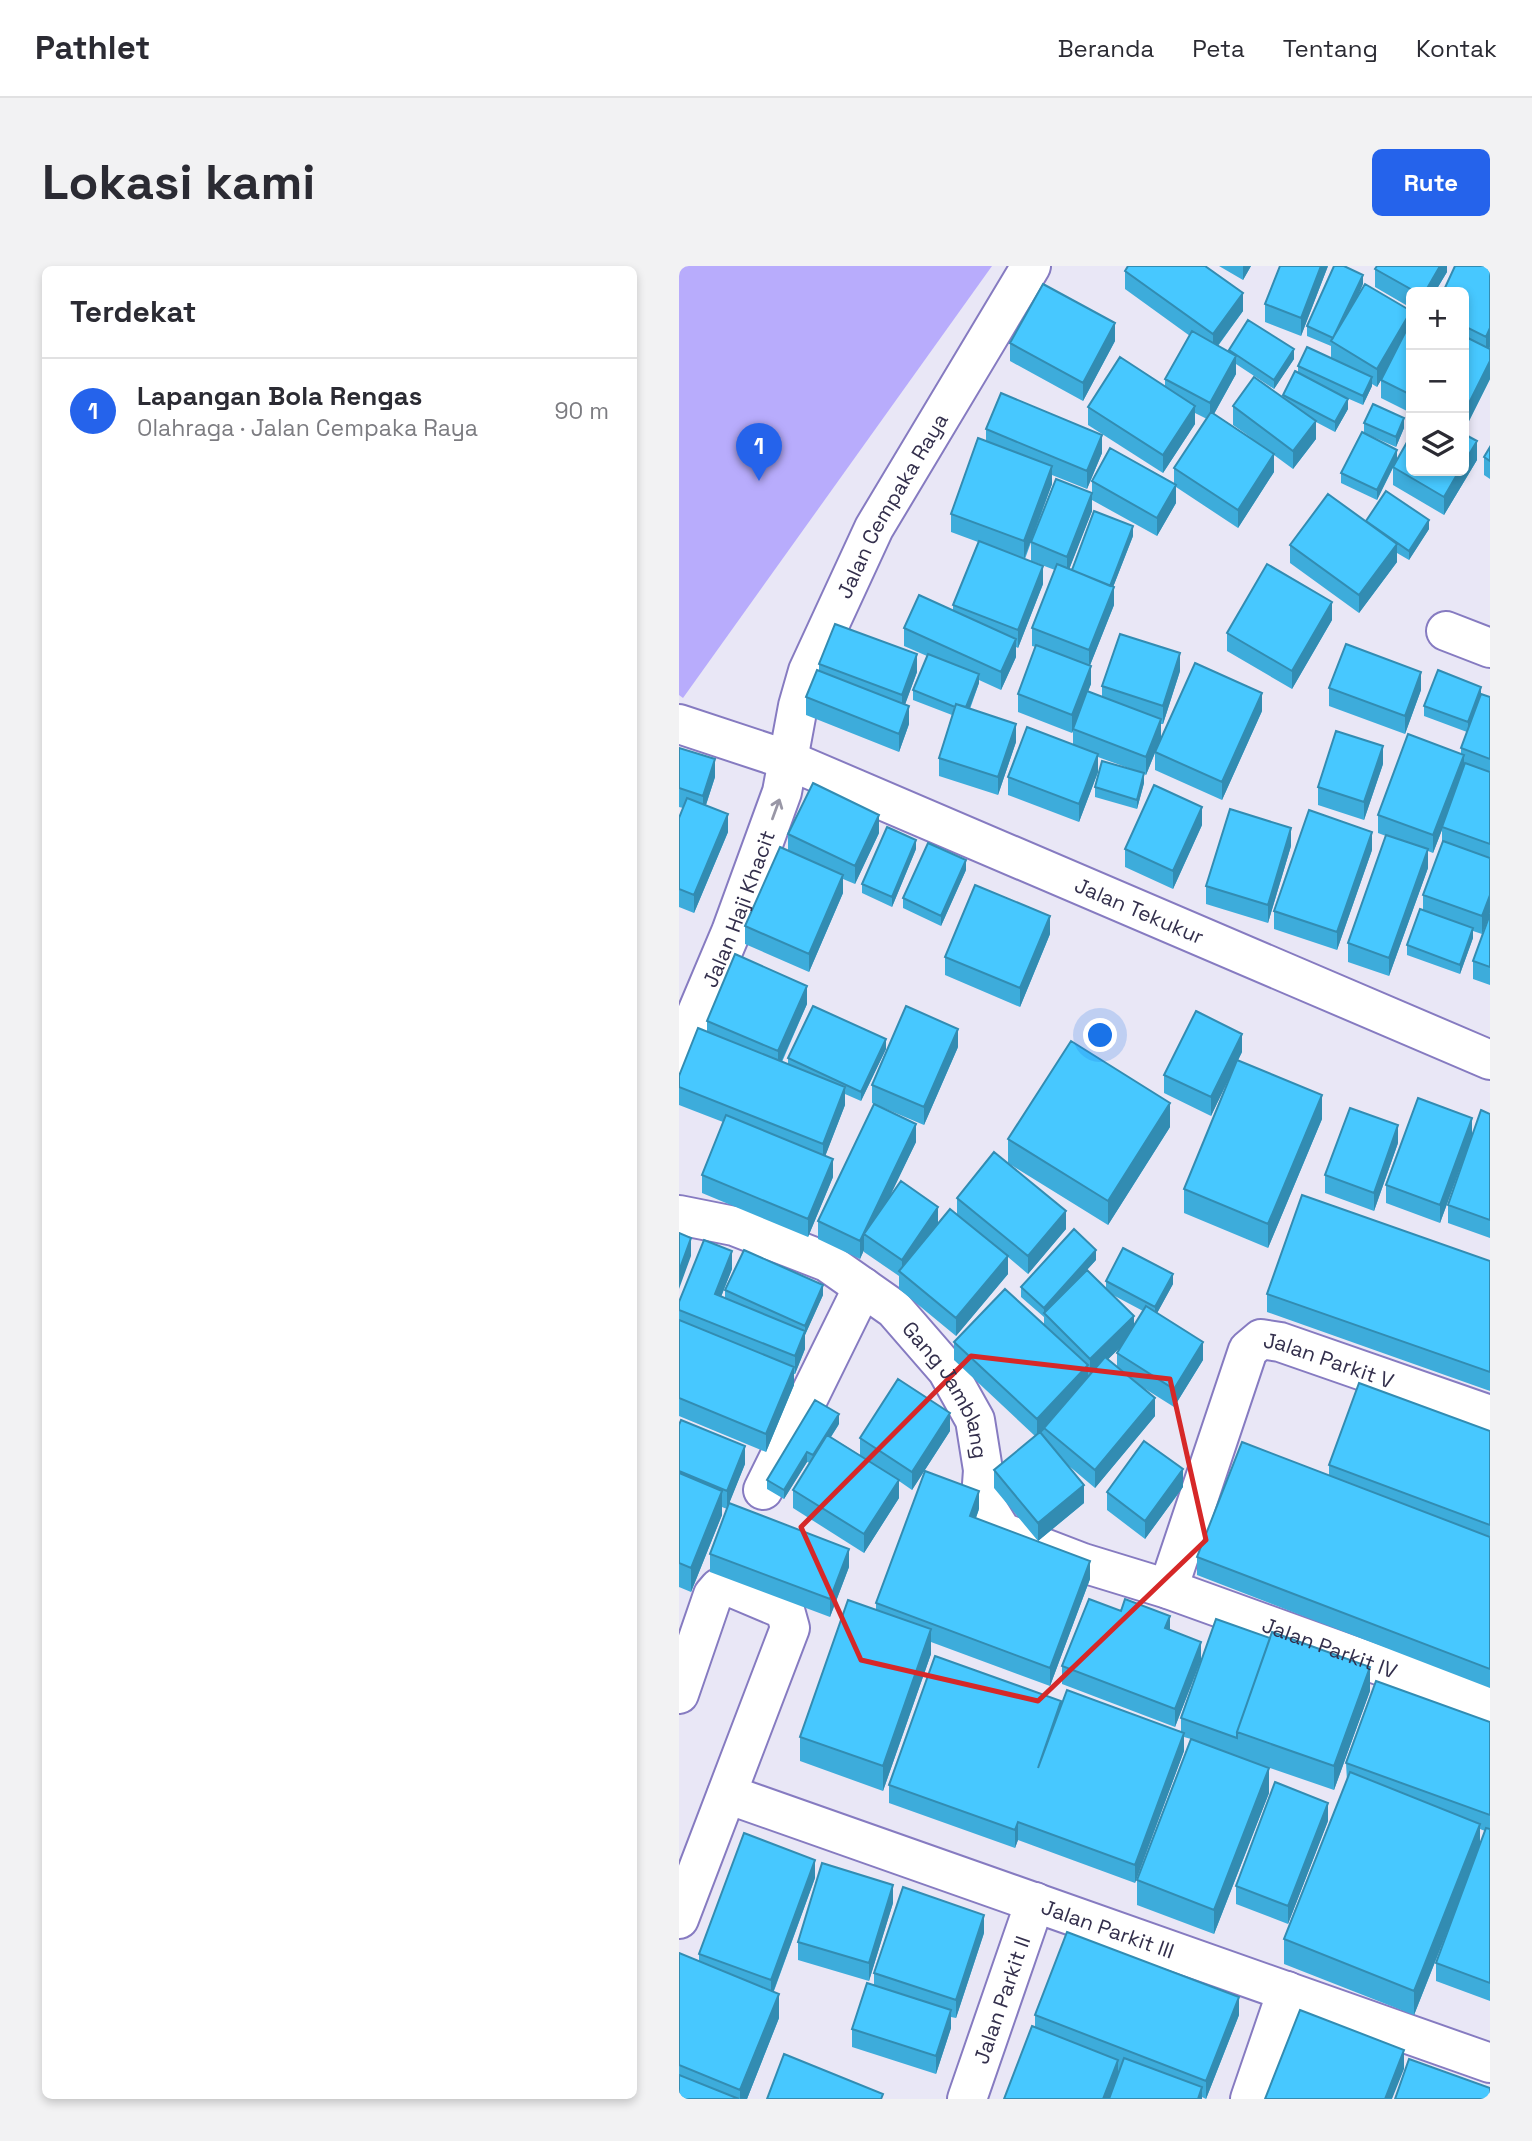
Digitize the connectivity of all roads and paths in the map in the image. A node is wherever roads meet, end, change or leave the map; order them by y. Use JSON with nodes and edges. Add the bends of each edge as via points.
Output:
{"nodes":[{"id":1,"x":1031,"y":266,"type":"edge"},
{"id":2,"x":1446,"y":631,"type":"dead end"},
{"id":3,"x":1490,"y":649,"type":"edge"},
{"id":4,"x":679,"y":724,"type":"edge"},
{"id":5,"x":788,"y":760,"type":"junction"},
{"id":6,"x":679,"y":1055,"type":"edge"},
{"id":7,"x":1490,"y":1060,"type":"edge"},
{"id":8,"x":679,"y":1215,"type":"edge"},
{"id":9,"x":863,"y":1287,"type":"junction"},
{"id":10,"x":1490,"y":1415,"type":"edge"},
{"id":11,"x":763,"y":1490,"type":"dead end"},
{"id":12,"x":1168,"y":1589,"type":"junction"},
{"id":13,"x":679,"y":1694,"type":"edge"},
{"id":14,"x":1490,"y":1704,"type":"edge"},
{"id":15,"x":727,"y":1794,"type":"junction"},
{"id":16,"x":1035,"y":1902,"type":"junction"},
{"id":17,"x":679,"y":1919,"type":"edge"},
{"id":18,"x":1287,"y":1992,"type":"junction"},
{"id":19,"x":1490,"y":2063,"type":"edge"},
{"id":20,"x":967,"y":2099,"type":"edge"},
{"id":21,"x":1250,"y":2099,"type":"edge"}],
"edges":[{"from":1,"to":5,"type":"street","name":"Jalan Cempaka Raya","via":[[874,528],[808,671]]},
{"from":2,"to":3,"type":"street"},
{"from":4,"to":5,"type":"street","name":"Jalan Tekukur"},
{"from":6,"to":5,"type":"street","name":"Jalan Haji Khacit","one_way":true,"via":[[731,932],[782,792]]},
{"from":5,"to":7,"type":"street","name":"Jalan Tekukur"},
{"from":8,"to":9,"type":"street","name":"Gang Jamblang","via":[[734,1226],[827,1262]]},
{"from":9,"to":11,"type":"street"},
{"from":9,"to":12,"type":"street","name":"Gang Jamblang","via":[[894,1309],[947,1370],[975,1420],[983,1470],[981,1498],[1002,1532]]},
{"from":10,"to":12,"type":"street","name":"Jalan Parkit V","via":[[1261,1339],[1248,1350]]},
{"from":12,"to":14,"type":"street","name":"Jalan Parkit IV"},
{"from":13,"to":15,"type":"street","via":[[719,1588],[728,1586],[785,1609],[790,1628]]},
{"from":15,"to":16,"type":"street","name":"Jalan Parkit III"},
{"from":15,"to":17,"type":"street"},
{"from":16,"to":18,"type":"street","name":"Jalan Parkit III"},
{"from":16,"to":20,"type":"street","name":"Jalan Parkit II"},
{"from":18,"to":19,"type":"street","name":"Jalan Parkit III"},
{"from":18,"to":21,"type":"street"}]}
